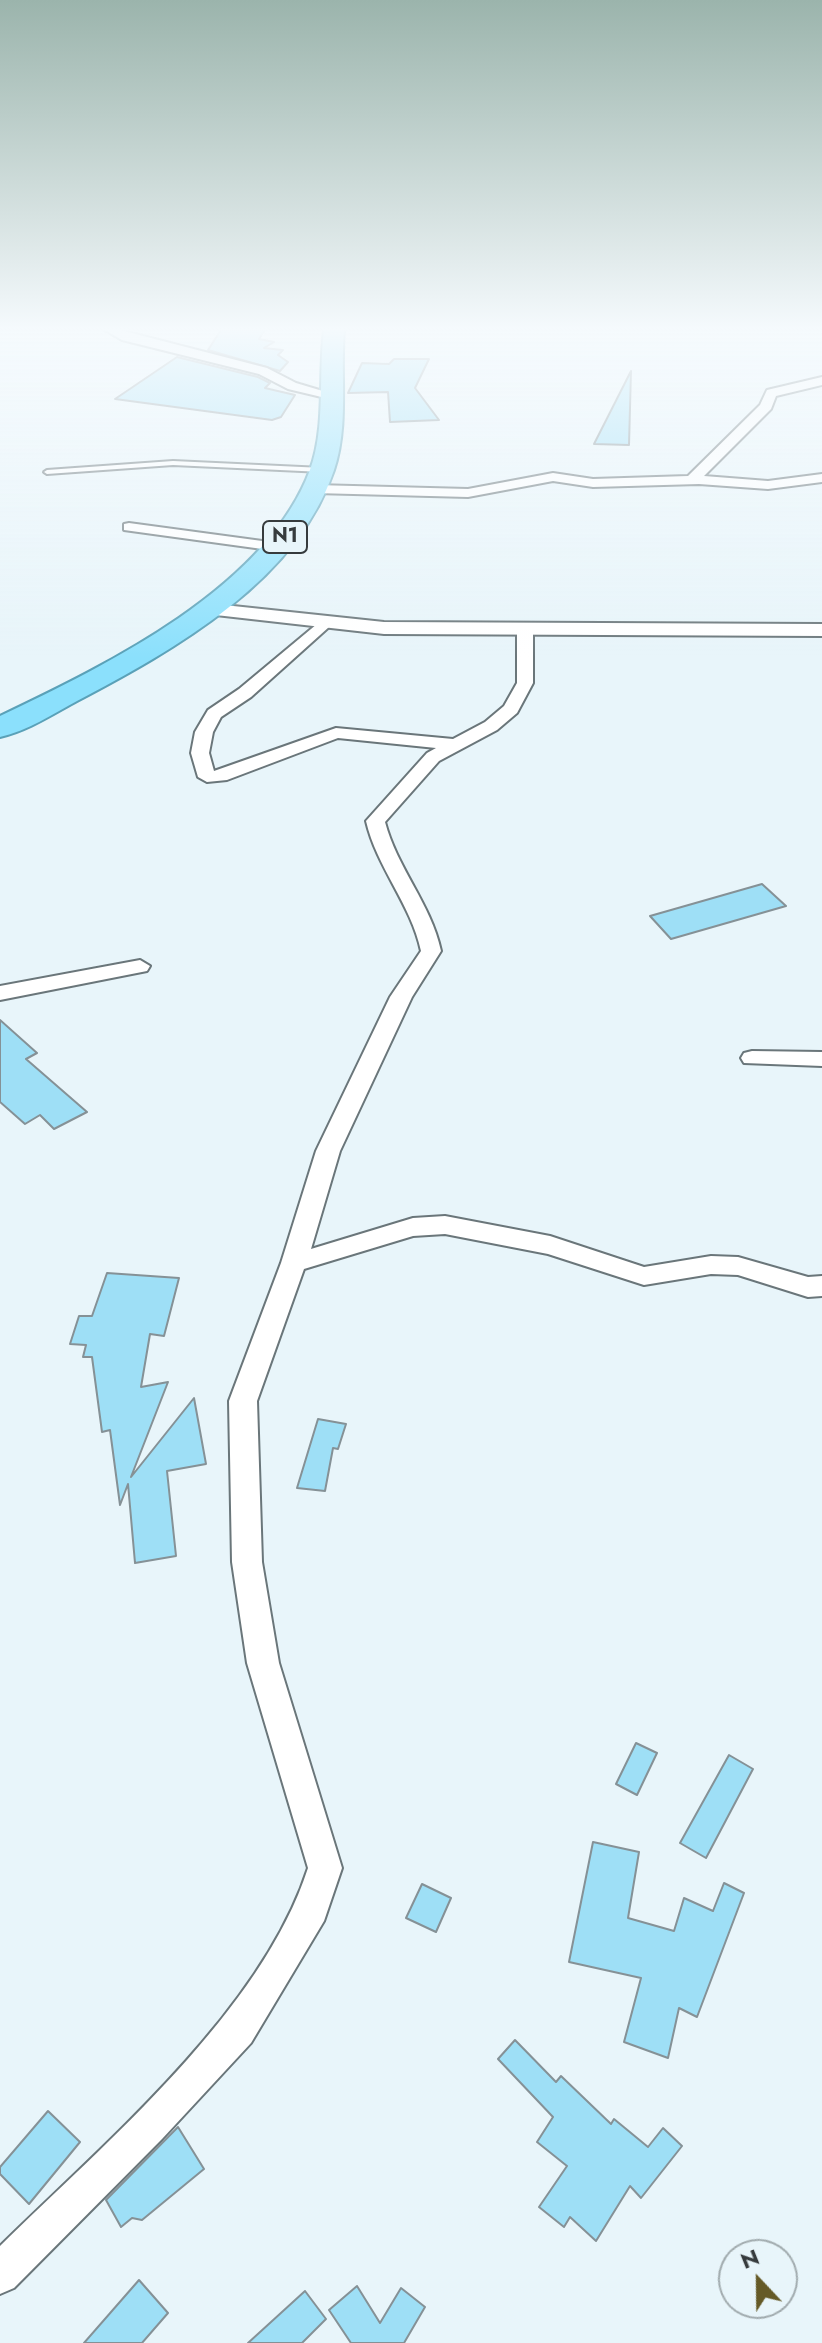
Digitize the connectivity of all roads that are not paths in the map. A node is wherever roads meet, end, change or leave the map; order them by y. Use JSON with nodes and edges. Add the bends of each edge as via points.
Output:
{"nodes":[{"id":1,"x":324,"y":439,"type":"edge"},
{"id":2,"x":733,"y":439,"type":"edge"},
{"id":3,"x":47,"y":472,"type":"dead end"},
{"id":4,"x":822,"y":478,"type":"edge"},
{"id":5,"x":319,"y":479,"type":"junction"},
{"id":6,"x":692,"y":480,"type":"junction"},
{"id":7,"x":129,"y":527,"type":"dead end"},
{"id":8,"x":277,"y":547,"type":"junction"},
{"id":9,"x":205,"y":609,"type":"junction"},
{"id":10,"x":323,"y":624,"type":"junction"},
{"id":11,"x":525,"y":629,"type":"junction"},
{"id":12,"x":822,"y":630,"type":"edge"},
{"id":13,"x":113,"y":669,"type":"junction"},
{"id":14,"x":0,"y":716,"type":"edge"},
{"id":15,"x":0,"y":728,"type":"edge"},
{"id":16,"x":456,"y":745,"type":"junction"},
{"id":17,"x":140,"y":966,"type":"dead end"},
{"id":18,"x":0,"y":993,"type":"edge"},
{"id":19,"x":752,"y":1058,"type":"dead end"},
{"id":20,"x":822,"y":1059,"type":"edge"},
{"id":21,"x":294,"y":1263,"type":"junction"},
{"id":22,"x":822,"y":1286,"type":"edge"},
{"id":23,"x":0,"y":2274,"type":"edge"}],
"edges":[{"from":1,"to":5,"type":"highway","number":"N1"},
{"from":2,"to":6,"type":"street"},
{"from":3,"to":5,"type":"lane","via":[[173,463]]},
{"from":4,"to":6,"type":"street","via":[[768,485]]},
{"from":5,"to":6,"type":"street","via":[[468,493],[553,477],[606,484]]},
{"from":5,"to":8,"type":"highway","number":"N1"},
{"from":7,"to":8,"type":"street"},
{"from":8,"to":9,"type":"highway","number":"N1"},
{"from":9,"to":10,"type":"street"},
{"from":9,"to":13,"type":"highway","number":"N1"},
{"from":10,"to":11,"type":"street"},
{"from":10,"to":16,"type":"street","via":[[214,714],[200,753],[207,777],[345,732]]},
{"from":11,"to":12,"type":"street"},
{"from":11,"to":16,"type":"street","via":[[525,683],[511,709]]},
{"from":13,"to":14,"type":"highway","number":"N1"},
{"from":13,"to":15,"type":"highway","number":"N1"},
{"from":16,"to":21,"type":"street","via":[[433,757],[375,821],[404,892],[429,931],[431,951],[401,997],[328,1151]]},
{"from":17,"to":18,"type":"street"},
{"from":19,"to":20,"type":"street"},
{"from":21,"to":22,"type":"street","via":[[413,1227],[445,1225],[550,1245],[644,1276],[738,1266],[808,1287]]},
{"from":21,"to":23,"type":"street","via":[[243,1401],[247,1562],[263,1663],[325,1868],[312,1909],[238,2030]]}]}
